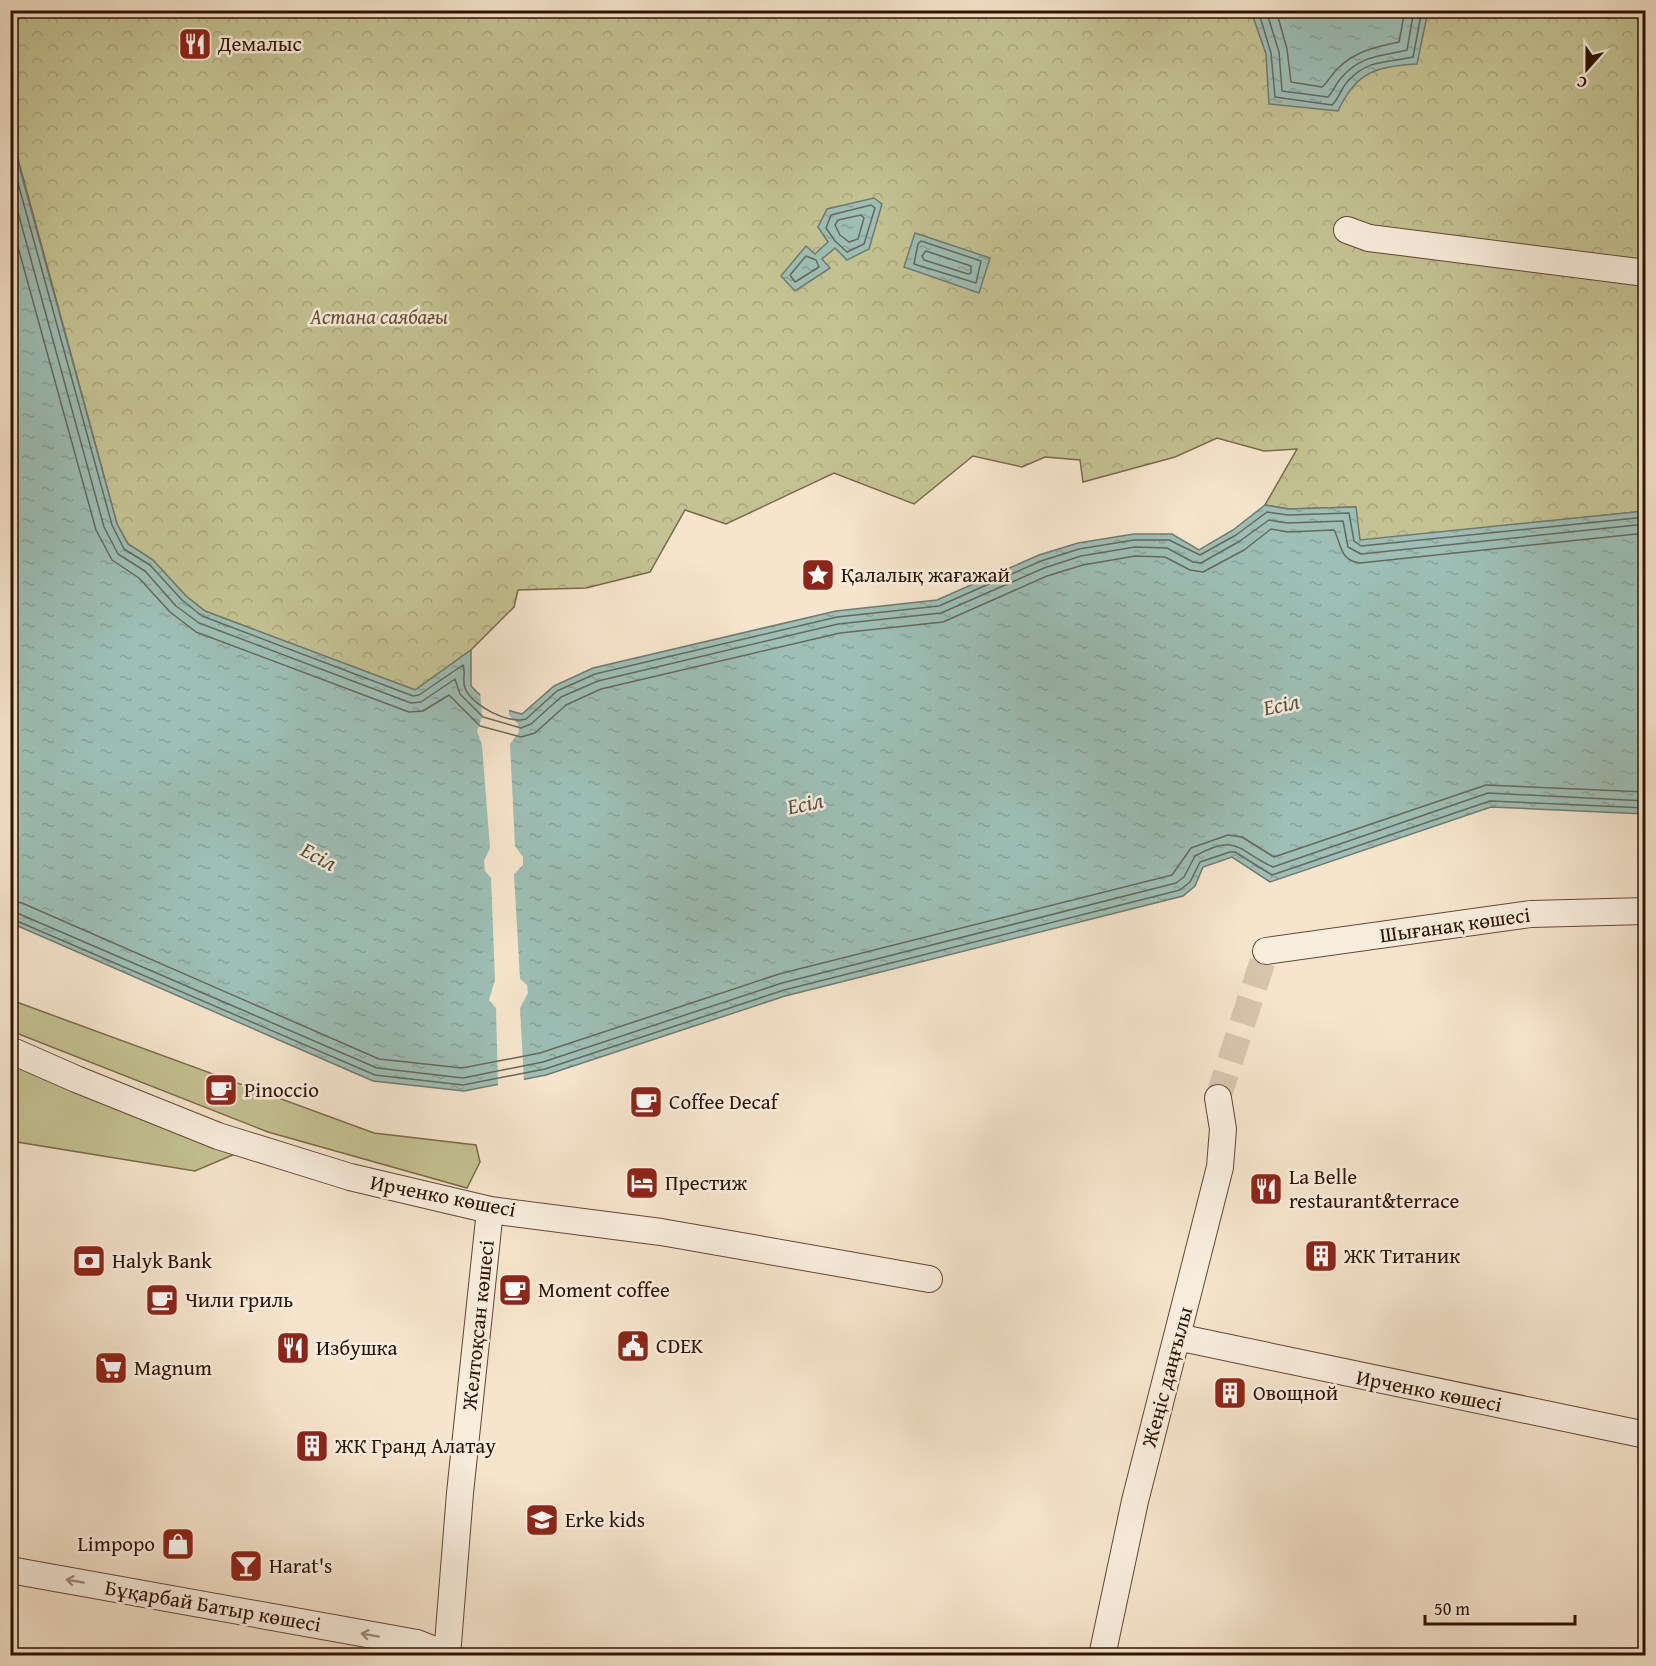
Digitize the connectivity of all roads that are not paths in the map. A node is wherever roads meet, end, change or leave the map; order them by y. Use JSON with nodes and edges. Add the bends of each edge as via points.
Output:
{"nodes":[{"id":1,"x":1347,"y":230,"type":"dead end"},
{"id":2,"x":1646,"y":273,"type":"edge"},
{"id":3,"x":1646,"y":911,"type":"edge"},
{"id":4,"x":1266,"y":951,"type":"dead end"},
{"id":5,"x":10,"y":1050,"type":"edge"},
{"id":6,"x":1218,"y":1098,"type":"tunnel mouth"},
{"id":7,"x":490,"y":1210,"type":"junction"},
{"id":8,"x":929,"y":1279,"type":"dead end"},
{"id":9,"x":1177,"y":1338,"type":"junction"},
{"id":10,"x":1646,"y":1435,"type":"edge"},
{"id":11,"x":10,"y":1570,"type":"edge"},
{"id":12,"x":448,"y":1655,"type":"edge"},
{"id":13,"x":1102,"y":1656,"type":"edge"}],
"edges":[{"from":1,"to":2,"type":"street","via":[[1369,238]]},
{"from":3,"to":4,"type":"street","name":"Шығанақ көшесі","via":[[1531,914]]},
{"from":5,"to":7,"type":"street","name":"Ирченко көшесі","via":[[219,1136],[350,1177]]},
{"from":6,"to":9,"type":"street","name":"Жеңіс даңғылы","via":[[1223,1129],[1220,1167]]},
{"from":7,"to":8,"type":"street","name":"Ирченко көшесі","via":[[661,1232]]},
{"from":7,"to":12,"type":"street","name":"Желтоқсан көшесі","via":[[460,1492]]},
{"from":9,"to":10,"type":"street","name":"Ирченко көшесі"},
{"from":9,"to":13,"type":"street","name":"Жеңіс даңғылы","via":[[1135,1501]]},
{"from":12,"to":11,"type":"street","name":"Бұқарбай Батыр көшесі","one_way":true,"via":[[417,1643]]}]}
